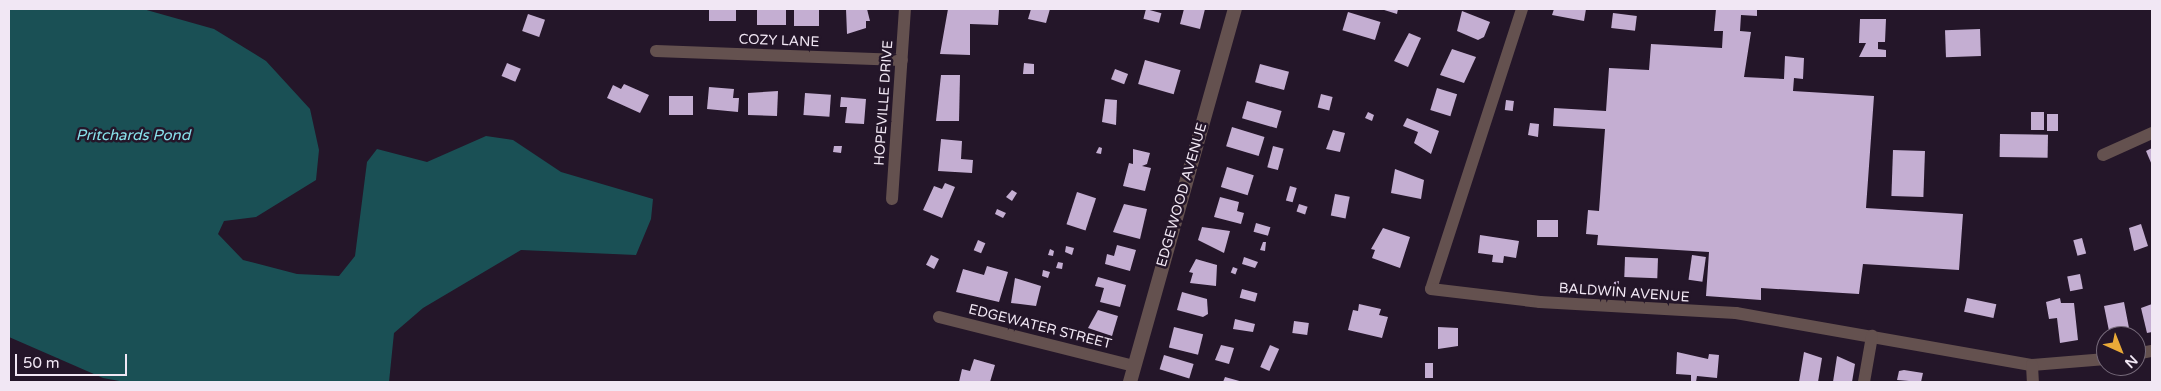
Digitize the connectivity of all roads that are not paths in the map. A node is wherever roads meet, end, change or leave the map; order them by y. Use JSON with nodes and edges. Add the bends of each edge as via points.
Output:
{"nodes":[{"id":1,"x":905,"y":9,"type":"edge"},
{"id":2,"x":1235,"y":9,"type":"edge"},
{"id":3,"x":1522,"y":9,"type":"edge"},
{"id":4,"x":656,"y":51,"type":"dead end"},
{"id":5,"x":902,"y":60,"type":"junction"},
{"id":6,"x":2152,"y":133,"type":"edge"},
{"id":7,"x":2103,"y":155,"type":"dead end"},
{"id":8,"x":892,"y":199,"type":"dead end"},
{"id":9,"x":939,"y":317,"type":"dead end"},
{"id":10,"x":1872,"y":336,"type":"junction"},
{"id":11,"x":2096,"y":360,"type":"edge"},
{"id":12,"x":1134,"y":366,"type":"junction"},
{"id":13,"x":2032,"y":366,"type":"junction"},
{"id":14,"x":1130,"y":382,"type":"edge"},
{"id":15,"x":1864,"y":382,"type":"edge"},
{"id":16,"x":2033,"y":382,"type":"edge"}],
"edges":[{"from":1,"to":5,"type":"street","name":"HOPEVILLE DRIVE"},
{"from":2,"to":12,"type":"street","name":"EDGEWOOD AVENUE"},
{"from":3,"to":10,"type":"street","name":"BALDWIN AVENUE","via":[[1431,289],[1540,302],[1736,313]]},
{"from":4,"to":5,"type":"street","name":"COZY LANE"},
{"from":5,"to":8,"type":"street","name":"HOPEVILLE DRIVE"},
{"from":6,"to":7,"type":"street"},
{"from":9,"to":12,"type":"street","name":"EDGEWATER STREET"},
{"from":10,"to":13,"type":"street","name":"BALDWIN AVENUE"},
{"from":10,"to":15,"type":"street"},
{"from":11,"to":13,"type":"street","name":"BALDWIN AVENUE"},
{"from":12,"to":14,"type":"street","name":"EDGEWOOD AVENUE"},
{"from":13,"to":16,"type":"street"}]}
